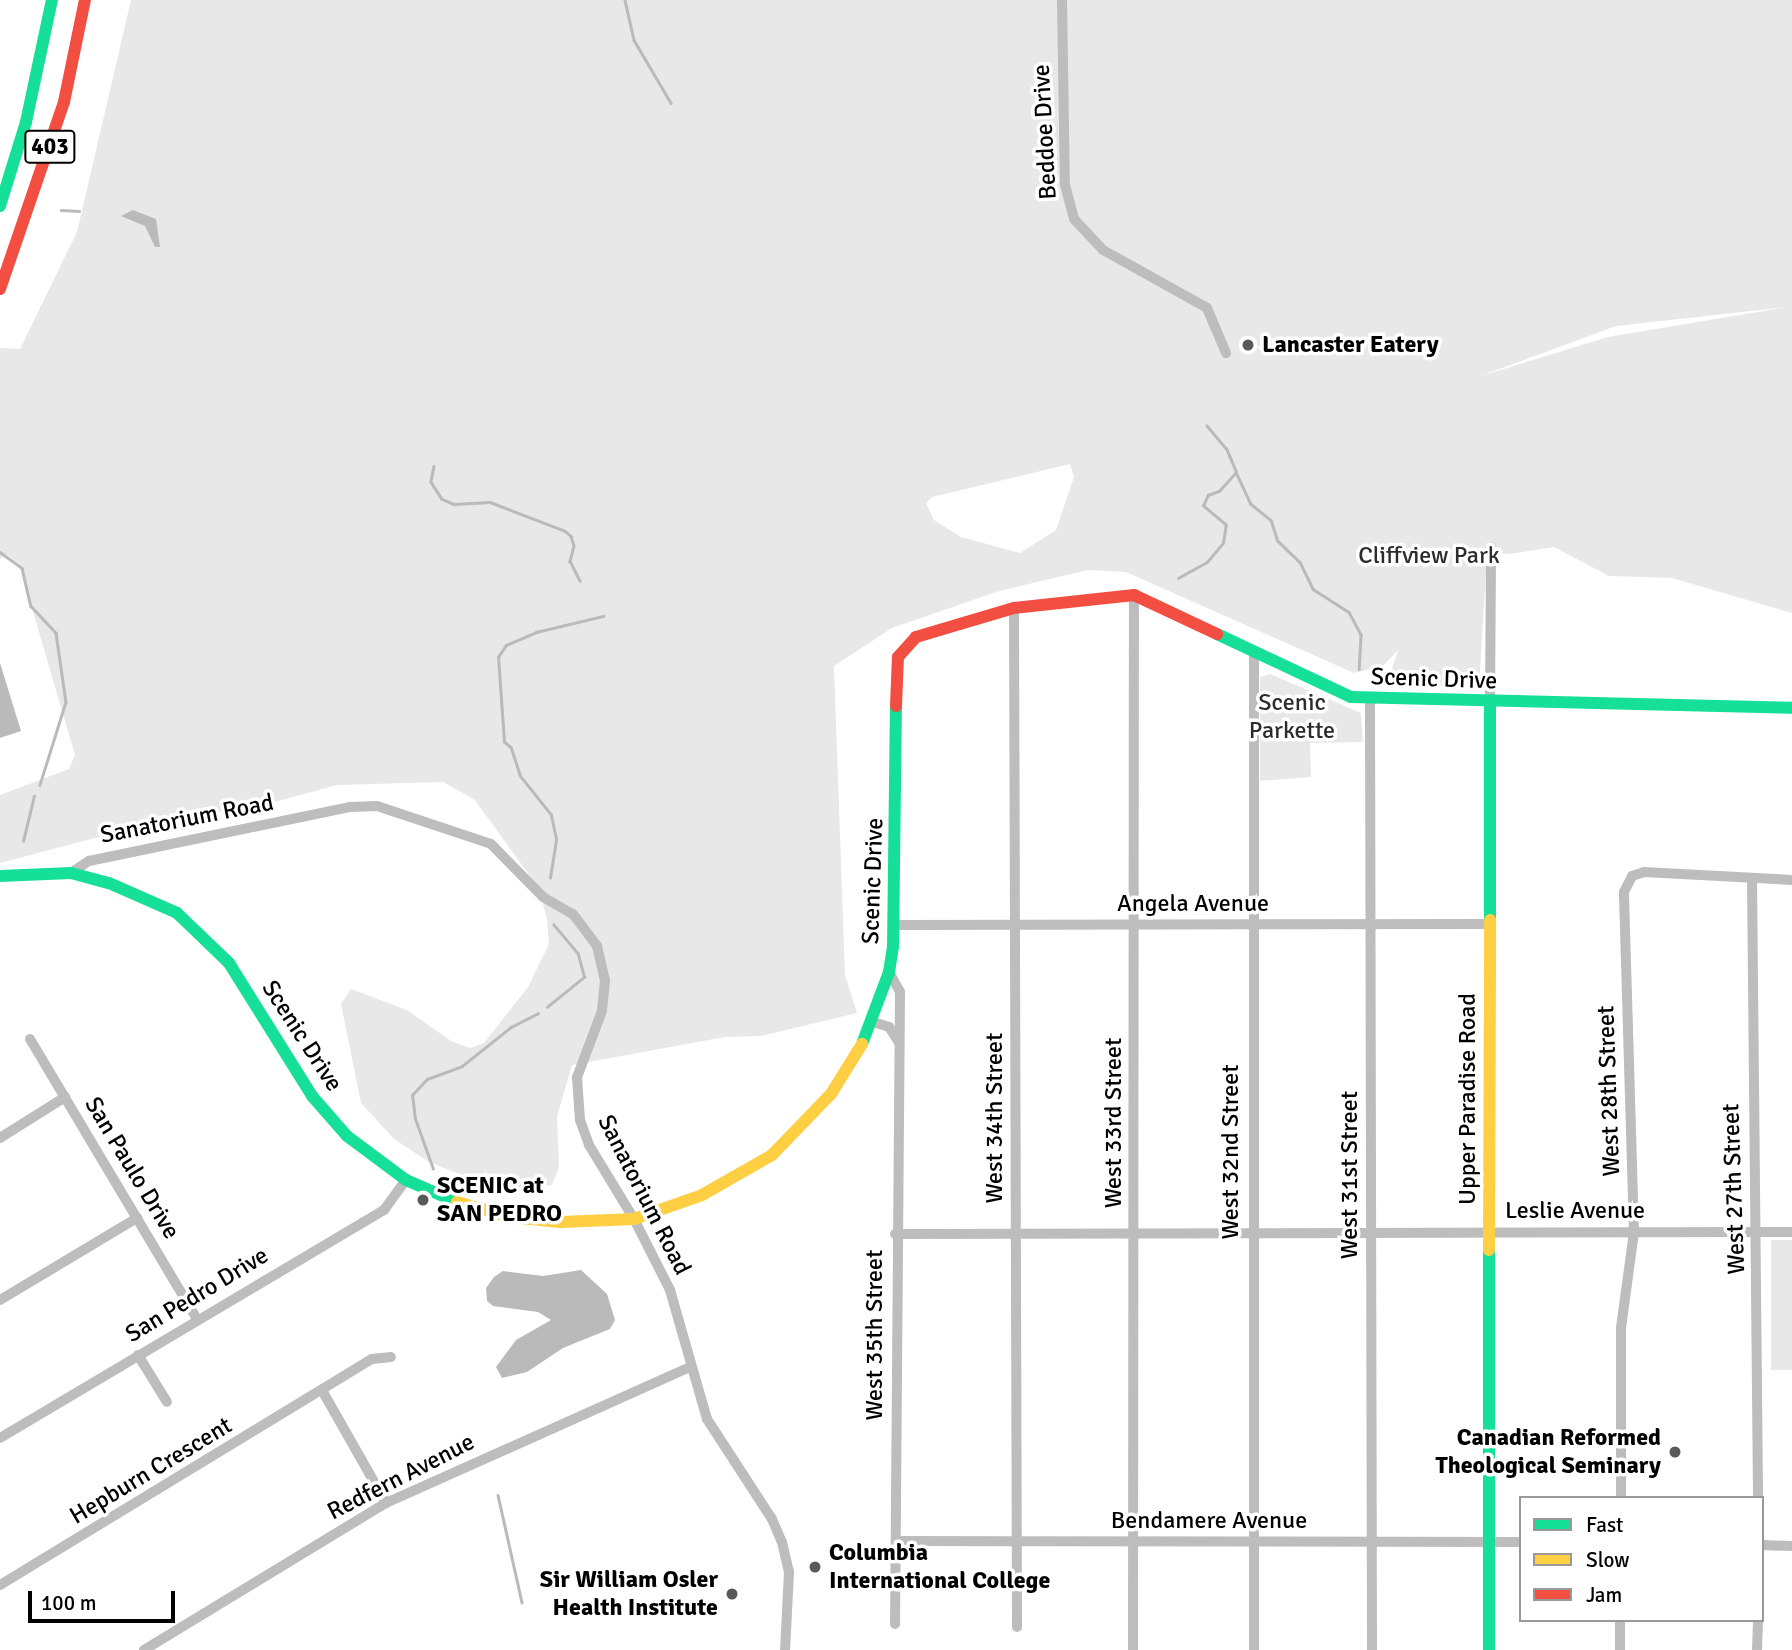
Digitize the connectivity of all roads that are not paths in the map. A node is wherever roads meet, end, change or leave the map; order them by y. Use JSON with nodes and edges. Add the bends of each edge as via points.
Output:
{"nodes":[{"id":1,"x":52,"y":0,"type":"edge"},
{"id":2,"x":85,"y":0,"type":"edge"},
{"id":3,"x":1062,"y":0,"type":"edge"},
{"id":4,"x":0,"y":206,"type":"edge"},
{"id":5,"x":0,"y":289,"type":"edge"},
{"id":6,"x":1226,"y":353,"type":"dead end"},
{"id":7,"x":1491,"y":547,"type":"dead end"},
{"id":8,"x":1134,"y":595,"type":"junction"},
{"id":9,"x":1014,"y":608,"type":"junction"},
{"id":10,"x":1254,"y":654,"type":"junction"},
{"id":11,"x":1370,"y":700,"type":"junction"},
{"id":12,"x":1490,"y":702,"type":"junction"},
{"id":13,"x":1792,"y":708,"type":"edge"},
{"id":14,"x":71,"y":873,"type":"junction"},
{"id":15,"x":0,"y":876,"type":"edge"},
{"id":16,"x":1752,"y":879,"type":"junction"},
{"id":17,"x":1792,"y":880,"type":"edge"},
{"id":18,"x":1490,"y":924,"type":"junction"},
{"id":19,"x":896,"y":925,"type":"junction"},
{"id":20,"x":1252,"y":925,"type":"junction"},
{"id":21,"x":1015,"y":926,"type":"junction"},
{"id":22,"x":1135,"y":926,"type":"junction"},
{"id":23,"x":1372,"y":926,"type":"junction"},
{"id":24,"x":889,"y":972,"type":"junction"},
{"id":25,"x":873,"y":1022,"type":"junction"},
{"id":26,"x":30,"y":1039,"type":"dead end"},
{"id":27,"x":899,"y":1045,"type":"junction"},
{"id":28,"x":65,"y":1097,"type":"junction"},
{"id":29,"x":0,"y":1138,"type":"edge"},
{"id":30,"x":406,"y":1180,"type":"junction"},
{"id":31,"x":137,"y":1217,"type":"junction"},
{"id":32,"x":634,"y":1219,"type":"junction"},
{"id":33,"x":1489,"y":1232,"type":"junction"},
{"id":34,"x":1634,"y":1232,"type":"junction"},
{"id":35,"x":1792,"y":1232,"type":"edge"},
{"id":36,"x":1370,"y":1233,"type":"junction"},
{"id":37,"x":1756,"y":1233,"type":"junction"},
{"id":38,"x":895,"y":1234,"type":"junction"},
{"id":39,"x":1017,"y":1234,"type":"junction"},
{"id":40,"x":1135,"y":1234,"type":"junction"},
{"id":41,"x":1252,"y":1234,"type":"junction"},
{"id":42,"x":0,"y":1300,"type":"edge"},
{"id":43,"x":197,"y":1319,"type":"junction"},
{"id":44,"x":138,"y":1355,"type":"junction"},
{"id":45,"x":391,"y":1357,"type":"dead end"},
{"id":46,"x":690,"y":1367,"type":"junction"},
{"id":47,"x":323,"y":1392,"type":"junction"},
{"id":48,"x":167,"y":1402,"type":"dead end"},
{"id":49,"x":0,"y":1438,"type":"edge"},
{"id":50,"x":1621,"y":1496,"type":"edge"},
{"id":51,"x":1758,"y":1496,"type":"edge"},
{"id":52,"x":386,"y":1503,"type":"junction"},
{"id":53,"x":897,"y":1541,"type":"junction"},
{"id":54,"x":1017,"y":1541,"type":"junction"},
{"id":55,"x":1133,"y":1542,"type":"junction"},
{"id":56,"x":1254,"y":1542,"type":"junction"},
{"id":57,"x":1373,"y":1542,"type":"junction"},
{"id":58,"x":1488,"y":1542,"type":"junction"},
{"id":59,"x":1519,"y":1542,"type":"edge"},
{"id":60,"x":1764,"y":1545,"type":"edge"},
{"id":61,"x":1792,"y":1546,"type":"edge"},
{"id":62,"x":0,"y":1585,"type":"edge"},
{"id":63,"x":1620,"y":1622,"type":"edge"},
{"id":64,"x":1758,"y":1622,"type":"edge"},
{"id":65,"x":895,"y":1624,"type":"dead end"},
{"id":66,"x":1017,"y":1627,"type":"dead end"},
{"id":67,"x":144,"y":1650,"type":"edge"},
{"id":68,"x":785,"y":1650,"type":"edge"},
{"id":69,"x":1133,"y":1650,"type":"edge"},
{"id":70,"x":1254,"y":1650,"type":"edge"},
{"id":71,"x":1372,"y":1650,"type":"edge"},
{"id":72,"x":1489,"y":1650,"type":"edge"},
{"id":73,"x":1620,"y":1650,"type":"edge"},
{"id":74,"x":1757,"y":1650,"type":"edge"}],
"edges":[{"from":1,"to":4,"type":"main road","number":"403","via":[[26,122]]},
{"from":2,"to":5,"type":"main road","number":"403","via":[[64,102]]},
{"from":3,"to":6,"type":"street","name":"Beddoe Drive","via":[[1065,185],[1074,219],[1103,250],[1207,308]]},
{"from":7,"to":12,"type":"street","name":"Upper Paradise Road"},
{"from":8,"to":9,"type":"main road","name":"Scenic Drive"},
{"from":8,"to":10,"type":"main road","name":"Scenic Drive"},
{"from":8,"to":22,"type":"street","name":"West 33rd Street"},
{"from":9,"to":19,"type":"main road","name":"Scenic Drive","via":[[916,638],[898,657]]},
{"from":9,"to":21,"type":"street","name":"West 34th Street"},
{"from":10,"to":11,"type":"main road","name":"Scenic Drive","via":[[1337,693]]},
{"from":10,"to":20,"type":"street","name":"West 32nd Street"},
{"from":11,"to":12,"type":"main road","name":"Scenic Drive"},
{"from":11,"to":23,"type":"street","name":"West 31st Street"},
{"from":12,"to":13,"type":"main road","name":"Scenic Drive"},
{"from":12,"to":18,"type":"main road","name":"Upper Paradise Road"},
{"from":14,"to":15,"type":"main road","name":"Scenic Drive"},
{"from":14,"to":30,"type":"main road","name":"Scenic Drive","via":[[141,895],[177,913],[202,933],[229,963],[312,1096],[355,1143]]},
{"from":14,"to":32,"type":"street","name":"Sanatorium Road","via":[[89,860],[350,807],[396,809],[491,844],[543,898],[573,914],[597,946],[605,981],[602,1012],[577,1077],[576,1097],[589,1145]]},
{"from":16,"to":17,"type":"street"},
{"from":16,"to":34,"type":"street","name":"West 28th Street","via":[[1644,872],[1632,876],[1624,892]]},
{"from":16,"to":37,"type":"street","name":"West 27th Street","via":[[1752,1218]]},
{"from":18,"to":23,"type":"street","name":"Angela Avenue"},
{"from":18,"to":33,"type":"main road","name":"Upper Paradise Road"},
{"from":19,"to":21,"type":"street","name":"Angela Avenue"},
{"from":19,"to":24,"type":"main road","name":"Scenic Drive"},
{"from":20,"to":22,"type":"street","name":"Angela Avenue"},
{"from":20,"to":23,"type":"street","name":"Angela Avenue"},
{"from":20,"to":41,"type":"street","name":"West 32nd Street"},
{"from":21,"to":22,"type":"street","name":"Angela Avenue"},
{"from":21,"to":39,"type":"street","name":"West 34th Street"},
{"from":22,"to":40,"type":"street","name":"West 33rd Street"},
{"from":23,"to":36,"type":"street","name":"West 31st Street"},
{"from":24,"to":25,"type":"main road","name":"Scenic Drive"},
{"from":24,"to":27,"type":"street","name":"West 35th Street","via":[[900,992]]},
{"from":25,"to":27,"type":"street","via":[[889,1027]]},
{"from":25,"to":32,"type":"main road","name":"Scenic Drive","via":[[831,1094],[772,1155],[702,1195]]},
{"from":26,"to":28,"type":"street","name":"San Paulo Drive"},
{"from":27,"to":38,"type":"street","name":"West 35th Street"},
{"from":28,"to":29,"type":"street"},
{"from":28,"to":31,"type":"street","name":"San Paulo Drive"},
{"from":30,"to":32,"type":"main road","name":"Scenic Drive","via":[[441,1197],[510,1217],[572,1222]]},
{"from":30,"to":43,"type":"street","name":"San Pedro Drive","via":[[384,1210]]},
{"from":31,"to":42,"type":"street"},
{"from":31,"to":43,"type":"street","name":"San Paulo Drive"},
{"from":32,"to":46,"type":"street","name":"Sanatorium Road","via":[[670,1290]]},
{"from":33,"to":34,"type":"street","name":"Leslie Avenue"},
{"from":33,"to":36,"type":"street","name":"Leslie Avenue"},
{"from":33,"to":58,"type":"main road","name":"Upper Paradise Road"},
{"from":34,"to":37,"type":"street","name":"Leslie Avenue"},
{"from":34,"to":50,"type":"street","name":"West 28th Street","via":[[1621,1328]]},
{"from":35,"to":37,"type":"street","name":"Leslie Avenue"},
{"from":36,"to":41,"type":"street","name":"Leslie Avenue"},
{"from":36,"to":57,"type":"street","name":"West 31st Street"},
{"from":37,"to":51,"type":"street","name":"West 27th Street"},
{"from":38,"to":39,"type":"street","name":"Leslie Avenue"},
{"from":38,"to":53,"type":"street","name":"West 35th Street"},
{"from":39,"to":40,"type":"street","name":"Leslie Avenue"},
{"from":39,"to":54,"type":"street","name":"West 34th Street"},
{"from":40,"to":41,"type":"street","name":"Leslie Avenue"},
{"from":40,"to":55,"type":"street","name":"West 33rd Street"},
{"from":41,"to":56,"type":"street","name":"West 32nd Street"},
{"from":43,"to":44,"type":"street","name":"San Pedro Drive"},
{"from":44,"to":48,"type":"street"},
{"from":44,"to":49,"type":"street","name":"San Pedro Drive"},
{"from":45,"to":47,"type":"street","name":"Hepburn Crescent","via":[[372,1359]]},
{"from":46,"to":52,"type":"street","name":"Redfern Avenue"},
{"from":46,"to":68,"type":"street","name":"Sanatorium Road","via":[[707,1419],[782,1542],[789,1572]]},
{"from":47,"to":52,"type":"street"},
{"from":47,"to":62,"type":"street","name":"Hepburn Crescent"},
{"from":52,"to":67,"type":"street","name":"Redfern Avenue"},
{"from":53,"to":54,"type":"street","name":"Bendamere Avenue"},
{"from":53,"to":65,"type":"street","name":"West 35th Street"},
{"from":54,"to":55,"type":"street","name":"Bendamere Avenue"},
{"from":54,"to":66,"type":"street","name":"West 34th Street"},
{"from":55,"to":56,"type":"street","name":"Bendamere Avenue"},
{"from":55,"to":69,"type":"street","name":"West 33rd Street"},
{"from":56,"to":57,"type":"street","name":"Bendamere Avenue"},
{"from":56,"to":70,"type":"street","name":"West 32nd Street"},
{"from":57,"to":58,"type":"street","name":"Bendamere Avenue"},
{"from":57,"to":71,"type":"street","name":"West 31st Street"},
{"from":58,"to":59,"type":"street","name":"Bendamere Avenue"},
{"from":58,"to":72,"type":"main road","name":"Upper Paradise Road"},
{"from":60,"to":61,"type":"street"},
{"from":63,"to":73,"type":"street"},
{"from":64,"to":74,"type":"street"}]}
